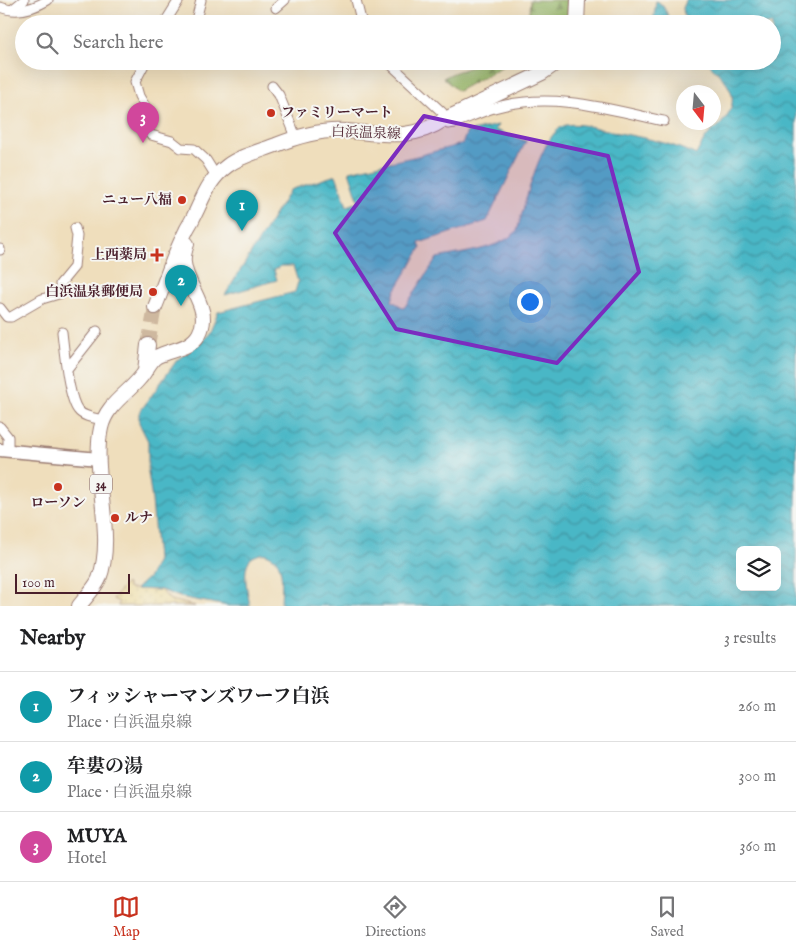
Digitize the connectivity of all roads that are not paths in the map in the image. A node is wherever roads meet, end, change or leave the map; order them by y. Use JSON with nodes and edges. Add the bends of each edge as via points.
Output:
{"nodes":[{"id":1,"x":24,"y":0,"type":"edge"},
{"id":2,"x":48,"y":0,"type":"edge"},
{"id":3,"x":179,"y":0,"type":"edge"},
{"id":4,"x":201,"y":0,"type":"edge"},
{"id":5,"x":285,"y":0,"type":"edge"},
{"id":6,"x":356,"y":0,"type":"edge"},
{"id":7,"x":578,"y":0,"type":"edge"},
{"id":8,"x":0,"y":7,"type":"edge"},
{"id":9,"x":276,"y":8,"type":"dead end"},
{"id":10,"x":13,"y":9,"type":"junction"},
{"id":11,"x":170,"y":15,"type":"edge"},
{"id":12,"x":197,"y":15,"type":"edge"},
{"id":13,"x":360,"y":15,"type":"edge"},
{"id":14,"x":577,"y":15,"type":"edge"},
{"id":15,"x":141,"y":70,"type":"edge"},
{"id":16,"x":397,"y":70,"type":"edge"},
{"id":17,"x":546,"y":70,"type":"edge"},
{"id":18,"x":272,"y":86,"type":"dead end"},
{"id":19,"x":445,"y":119,"type":"junction"},
{"id":20,"x":664,"y":121,"type":"dead end"},
{"id":21,"x":296,"y":137,"type":"junction"},
{"id":22,"x":216,"y":176,"type":"junction"},
{"id":23,"x":193,"y":219,"type":"junction"},
{"id":24,"x":76,"y":228,"type":"dead end"},
{"id":25,"x":155,"y":307,"type":"tunnel mouth"},
{"id":26,"x":0,"y":308,"type":"edge"},
{"id":27,"x":97,"y":331,"type":"dead end"},
{"id":28,"x":62,"y":332,"type":"dead end"},
{"id":29,"x":148,"y":345,"type":"tunnel mouth"},
{"id":30,"x":67,"y":369,"type":"junction"},
{"id":31,"x":145,"y":372,"type":"junction"},
{"id":32,"x":103,"y":420,"type":"junction"},
{"id":33,"x":0,"y":428,"type":"edge"},
{"id":34,"x":4,"y":450,"type":"edge"},
{"id":35,"x":99,"y":459,"type":"junction"},
{"id":36,"x":78,"y":606,"type":"edge"}],
"edges":[{"from":1,"to":10,"type":"street"},
{"from":2,"to":10,"type":"street","via":[[36,8]]},
{"from":3,"to":11,"type":"street"},
{"from":4,"to":12,"type":"street"},
{"from":5,"to":9,"type":"street"},
{"from":6,"to":13,"type":"street"},
{"from":7,"to":14,"type":"main road"},
{"from":8,"to":10,"type":"street"},
{"from":15,"to":22,"type":"street","via":[[135,82],[146,108],[139,115],[140,126],[150,135],[172,141],[181,148],[194,149]]},
{"from":16,"to":19,"type":"street","via":[[442,112]]},
{"from":17,"to":19,"type":"main road","name":"白浜温泉線","number":"34"},
{"from":18,"to":21,"type":"street","via":[[279,94]]},
{"from":19,"to":20,"type":"street","via":[[448,124],[455,123],[495,108],[538,101],[602,107]]},
{"from":19,"to":21,"type":"main road","name":"白浜温泉線","number":"34","via":[[432,128],[403,134],[340,130]]},
{"from":21,"to":22,"type":"main road","name":"白浜温泉線","number":"34","via":[[232,163]]},
{"from":22,"to":23,"type":"main road","name":"白浜温泉線","number":"34","via":[[201,198]]},
{"from":23,"to":25,"type":"main road","name":"白浜温泉線","number":"34"},
{"from":23,"to":31,"type":"main road","name":"白浜温泉線","number":"34","via":[[184,263],[202,313],[202,326],[195,340],[156,358]]},
{"from":24,"to":26,"type":"street","via":[[74,268],[60,284],[62,293],[42,299],[8,317]]},
{"from":27,"to":30,"type":"street"},
{"from":28,"to":30,"type":"street"},
{"from":29,"to":31,"type":"main road"},
{"from":30,"to":32,"type":"street","via":[[78,411]]},
{"from":31,"to":32,"type":"main road","name":"白浜温泉線","number":"34","via":[[114,402]]},
{"from":32,"to":35,"type":"main road","name":"白浜温泉線","number":"34"},
{"from":33,"to":34,"type":"street","via":[[8,437]]},
{"from":34,"to":35,"type":"street"},
{"from":35,"to":36,"type":"main road","name":"白浜温泉線","number":"34","via":[[103,563],[98,580]]}]}
